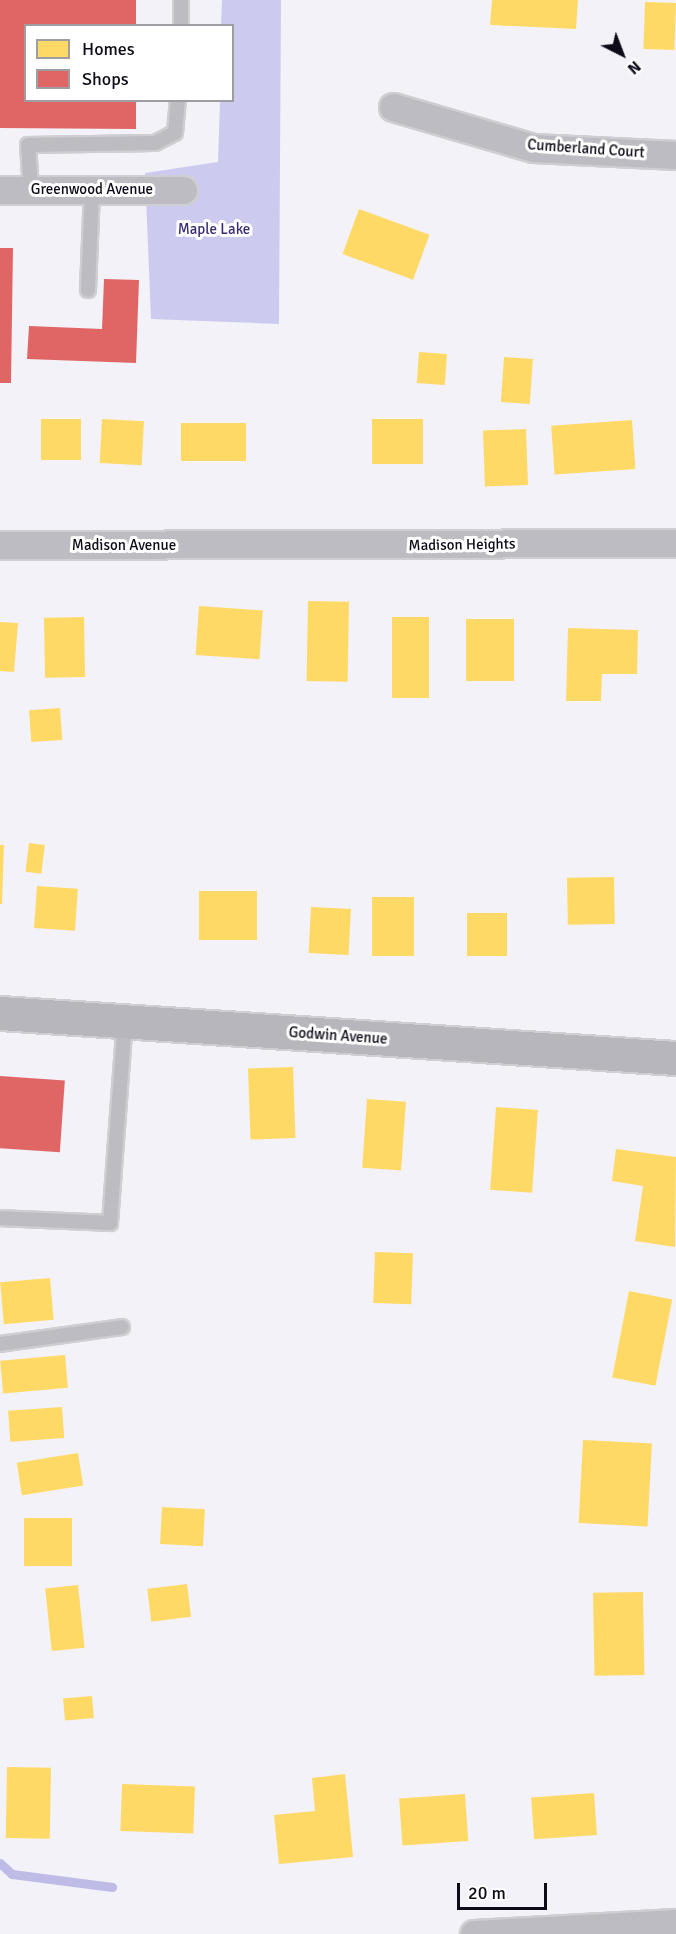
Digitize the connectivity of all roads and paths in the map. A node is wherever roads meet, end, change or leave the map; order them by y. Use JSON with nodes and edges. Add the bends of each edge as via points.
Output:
{"nodes":[{"id":1,"x":181,"y":0,"type":"edge"},
{"id":2,"x":181,"y":24,"type":"edge"},
{"id":3,"x":178,"y":102,"type":"edge"},
{"id":4,"x":393,"y":107,"type":"dead end"},
{"id":5,"x":676,"y":155,"type":"edge"},
{"id":6,"x":0,"y":190,"type":"edge"},
{"id":7,"x":31,"y":190,"type":"junction"},
{"id":8,"x":92,"y":190,"type":"junction"},
{"id":9,"x":183,"y":190,"type":"dead end"},
{"id":10,"x":88,"y":290,"type":"dead end"},
{"id":11,"x":676,"y":543,"type":"edge"},
{"id":12,"x":0,"y":545,"type":"edge"},
{"id":13,"x":248,"y":546,"type":"joint"},
{"id":14,"x":0,"y":1013,"type":"edge"},
{"id":15,"x":125,"y":1021,"type":"junction"},
{"id":16,"x":676,"y":1058,"type":"edge"},
{"id":17,"x":0,"y":1218,"type":"edge"},
{"id":18,"x":122,"y":1327,"type":"dead end"},
{"id":19,"x":0,"y":1344,"type":"edge"},
{"id":20,"x":676,"y":1923,"type":"edge"},
{"id":21,"x":474,"y":1934,"type":"edge"}],
"edges":[{"from":1,"to":2,"type":"lane"},
{"from":3,"to":7,"type":"lane","via":[[175,133],[155,143],[28,146]]},
{"from":4,"to":5,"type":"street","name":"Cumberland Court","via":[[533,148]]},
{"from":6,"to":7,"type":"street","name":"Greenwood Avenue"},
{"from":7,"to":8,"type":"street","name":"Greenwood Avenue"},
{"from":8,"to":9,"type":"street","name":"Greenwood Avenue"},
{"from":8,"to":10,"type":"lane"},
{"from":11,"to":13,"type":"street","name":"Madison Heights"},
{"from":12,"to":13,"type":"street","name":"Madison Avenue"},
{"from":14,"to":15,"type":"main road","name":"Godwin Avenue"},
{"from":15,"to":16,"type":"main road","name":"Godwin Avenue"},
{"from":15,"to":17,"type":"lane","via":[[110,1223]]},
{"from":18,"to":19,"type":"lane"},
{"from":20,"to":21,"type":"street"}]}
